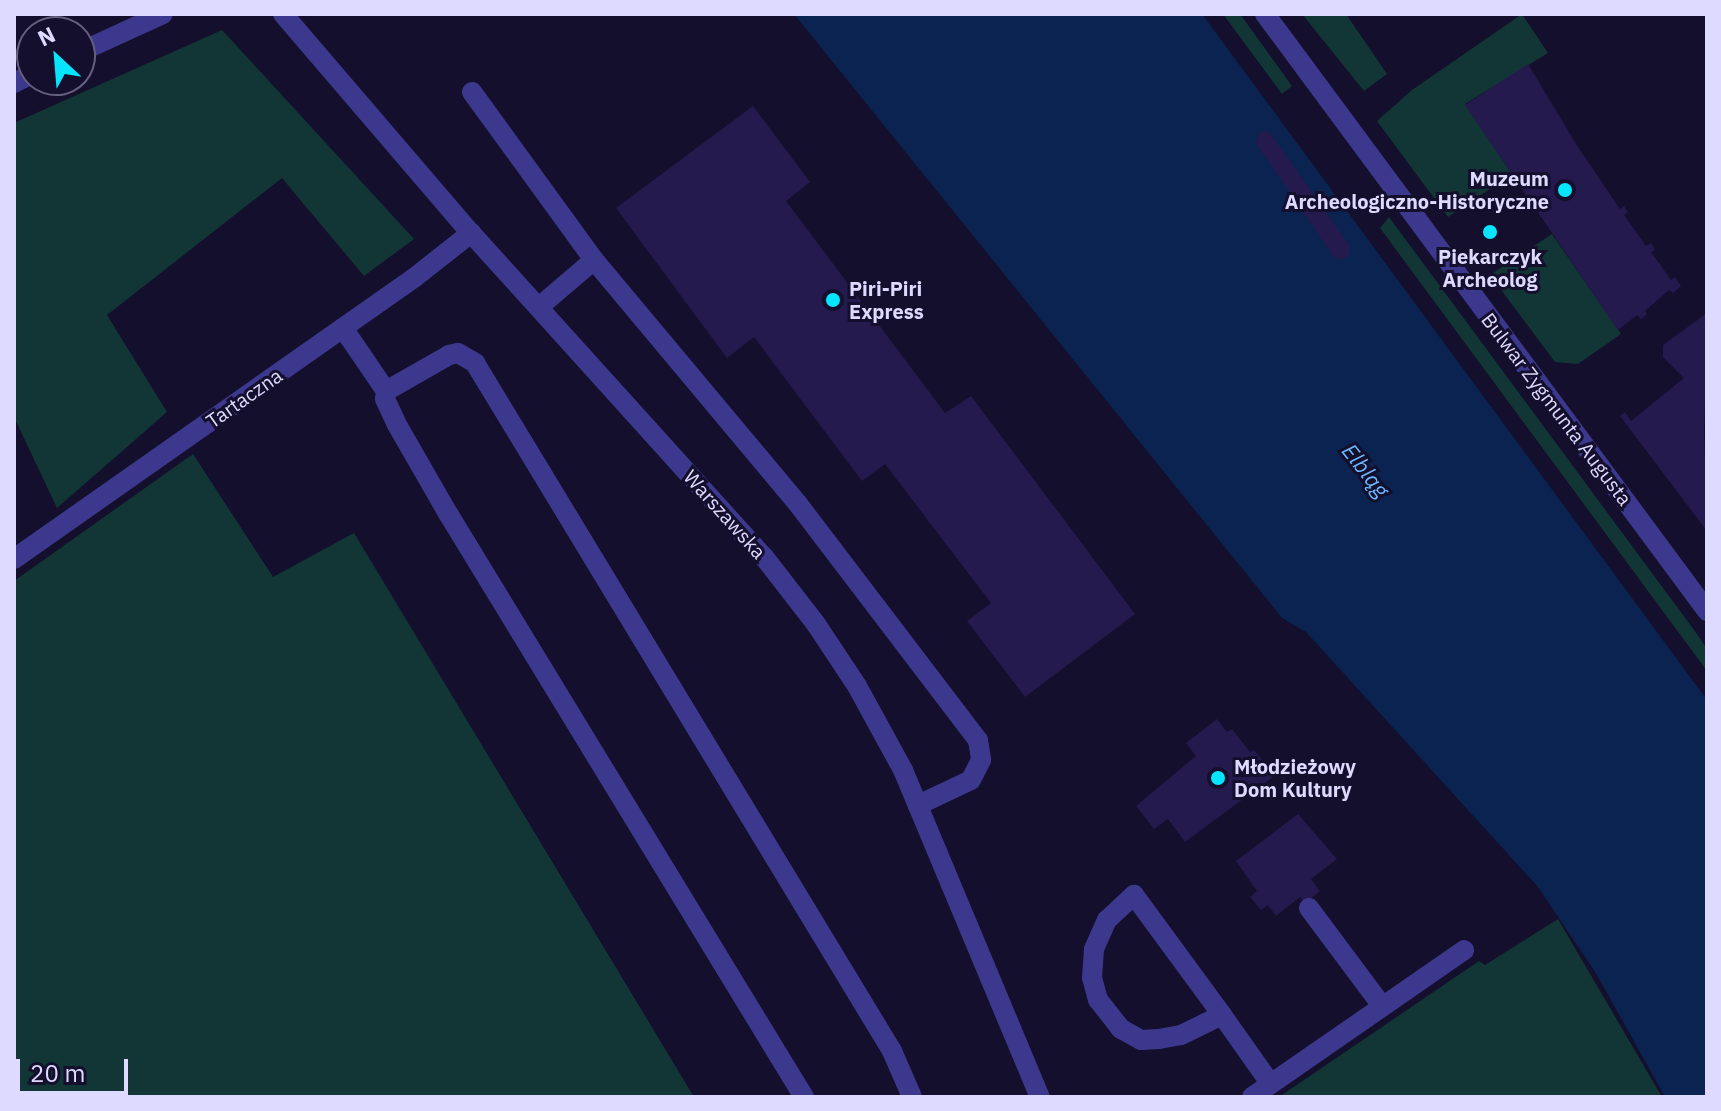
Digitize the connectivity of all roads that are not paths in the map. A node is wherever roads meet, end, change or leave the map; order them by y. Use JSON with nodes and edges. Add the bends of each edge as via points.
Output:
{"nodes":[{"id":1,"x":163,"y":14,"type":"edge"},
{"id":2,"x":283,"y":14,"type":"edge"},
{"id":3,"x":1265,"y":14,"type":"edge"},
{"id":4,"x":96,"y":45,"type":"edge"},
{"id":5,"x":472,"y":92,"type":"dead end"},
{"id":6,"x":471,"y":233,"type":"junction"},
{"id":7,"x":594,"y":260,"type":"junction"},
{"id":8,"x":539,"y":307,"type":"junction"},
{"id":9,"x":343,"y":328,"type":"junction"},
{"id":10,"x":386,"y":391,"type":"junction"},
{"id":11,"x":14,"y":559,"type":"edge"},
{"id":12,"x":1707,"y":611,"type":"edge"},
{"id":13,"x":918,"y":805,"type":"junction"},
{"id":14,"x":1309,"y":908,"type":"dead end"},
{"id":15,"x":1464,"y":950,"type":"dead end"},
{"id":16,"x":1382,"y":1006,"type":"junction"},
{"id":17,"x":1222,"y":1015,"type":"junction"},
{"id":18,"x":1270,"y":1083,"type":"junction"},
{"id":19,"x":804,"y":1097,"type":"edge"},
{"id":20,"x":912,"y":1097,"type":"edge"},
{"id":21,"x":1040,"y":1097,"type":"edge"},
{"id":22,"x":1252,"y":1097,"type":"edge"}],
"edges":[{"from":1,"to":4,"type":"street"},
{"from":2,"to":6,"type":"street","name":"Warszawska"},
{"from":3,"to":12,"type":"street","name":"Bulwar Zygmunta Augusta"},
{"from":5,"to":7,"type":"street"},
{"from":6,"to":8,"type":"street","name":"Warszawska"},
{"from":6,"to":9,"type":"street","name":"Tartaczna"},
{"from":7,"to":8,"type":"street"},
{"from":7,"to":13,"type":"street","via":[[798,504],[978,740],[981,760],[971,780]]},
{"from":8,"to":13,"type":"street","name":"Warszawska","via":[[764,557],[816,624],[864,698]]},
{"from":9,"to":10,"type":"street"},
{"from":9,"to":11,"type":"street","name":"Tartaczna"},
{"from":10,"to":19,"type":"street","via":[[396,423],[449,515]]},
{"from":10,"to":20,"type":"street","via":[[449,355],[458,353],[475,363],[892,1051]]},
{"from":13,"to":21,"type":"street","name":"Warszawska"},
{"from":14,"to":16,"type":"street"},
{"from":15,"to":16,"type":"street"},
{"from":16,"to":18,"type":"street"},
{"from":17,"to":17,"type":"street","via":[[1181,1035],[1159,1039],[1141,1040],[1121,1029],[1098,1000],[1092,978],[1094,949],[1107,920],[1134,895]]},
{"from":17,"to":18,"type":"street"},
{"from":18,"to":22,"type":"street"}]}
